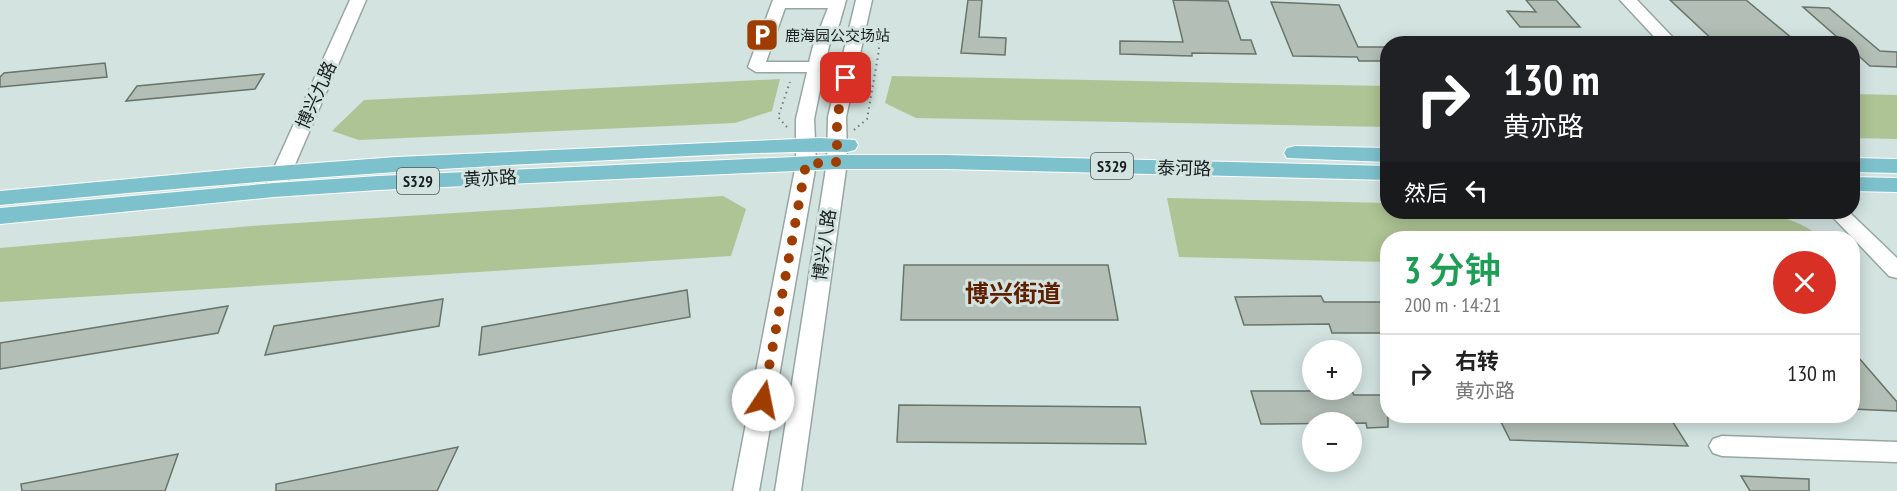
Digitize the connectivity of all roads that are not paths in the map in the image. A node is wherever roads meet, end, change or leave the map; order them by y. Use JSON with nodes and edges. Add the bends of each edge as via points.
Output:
{"nodes":[{"id":1,"x":358,"y":0,"type":"edge"},
{"id":2,"x":864,"y":0,"type":"edge"},
{"id":3,"x":1628,"y":0,"type":"edge"},
{"id":4,"x":837,"y":2,"type":"edge"},
{"id":5,"x":1663,"y":36,"type":"edge"},
{"id":6,"x":816,"y":67,"type":"junction"},
{"id":7,"x":837,"y":154,"type":"junction"},
{"id":8,"x":805,"y":155,"type":"junction"},
{"id":9,"x":1380,"y":155,"type":"edge"},
{"id":10,"x":1860,"y":165,"type":"edge"},
{"id":11,"x":1897,"y":166,"type":"edge"},
{"id":12,"x":1380,"y":173,"type":"edge"},
{"id":13,"x":278,"y":181,"type":"junction"},
{"id":14,"x":1860,"y":184,"type":"edge"},
{"id":15,"x":1897,"y":186,"type":"edge"},
{"id":16,"x":0,"y":198,"type":"edge"},
{"id":17,"x":0,"y":216,"type":"edge"},
{"id":18,"x":1845,"y":219,"type":"edge"},
{"id":19,"x":1857,"y":231,"type":"edge"},
{"id":20,"x":1860,"y":234,"type":"edge"},
{"id":21,"x":1897,"y":271,"type":"edge"},
{"id":22,"x":1722,"y":446,"type":"dead end"},
{"id":23,"x":1897,"y":452,"type":"edge"},
{"id":24,"x":746,"y":491,"type":"edge"},
{"id":25,"x":788,"y":491,"type":"edge"}],
"edges":[{"from":1,"to":13,"type":"street","name":"博兴九路"},
{"from":2,"to":7,"type":"street","name":"博兴八路","via":[[837,117]]},
{"from":3,"to":5,"type":"street"},
{"from":4,"to":6,"type":"street","name":"博兴八路"},
{"from":4,"to":6,"type":"street","via":[[779,3],[756,67]]},
{"from":6,"to":8,"type":"street","name":"博兴八路","via":[[805,119]]},
{"from":7,"to":8,"type":"main road","name":"黄亦路","number":"S329"},
{"from":7,"to":9,"type":"main road","name":"泰河路","number":"S329"},
{"from":7,"to":12,"type":"main road","name":"泰河路","number":"S329","via":[[945,162]]},
{"from":7,"to":25,"type":"street","name":"博兴八路"},
{"from":8,"to":13,"type":"main road","name":"黄亦路","number":"S329","via":[[378,183]]},
{"from":8,"to":24,"type":"street","name":"博兴八路"},
{"from":10,"to":11,"type":"main road"},
{"from":13,"to":16,"type":"main road","name":"黄亦路","number":"S329"},
{"from":13,"to":17,"type":"main road","name":"黄亦路","number":"S329"},
{"from":14,"to":15,"type":"main road"},
{"from":18,"to":19,"type":"street"},
{"from":20,"to":21,"type":"street"},
{"from":22,"to":23,"type":"street"}]}
